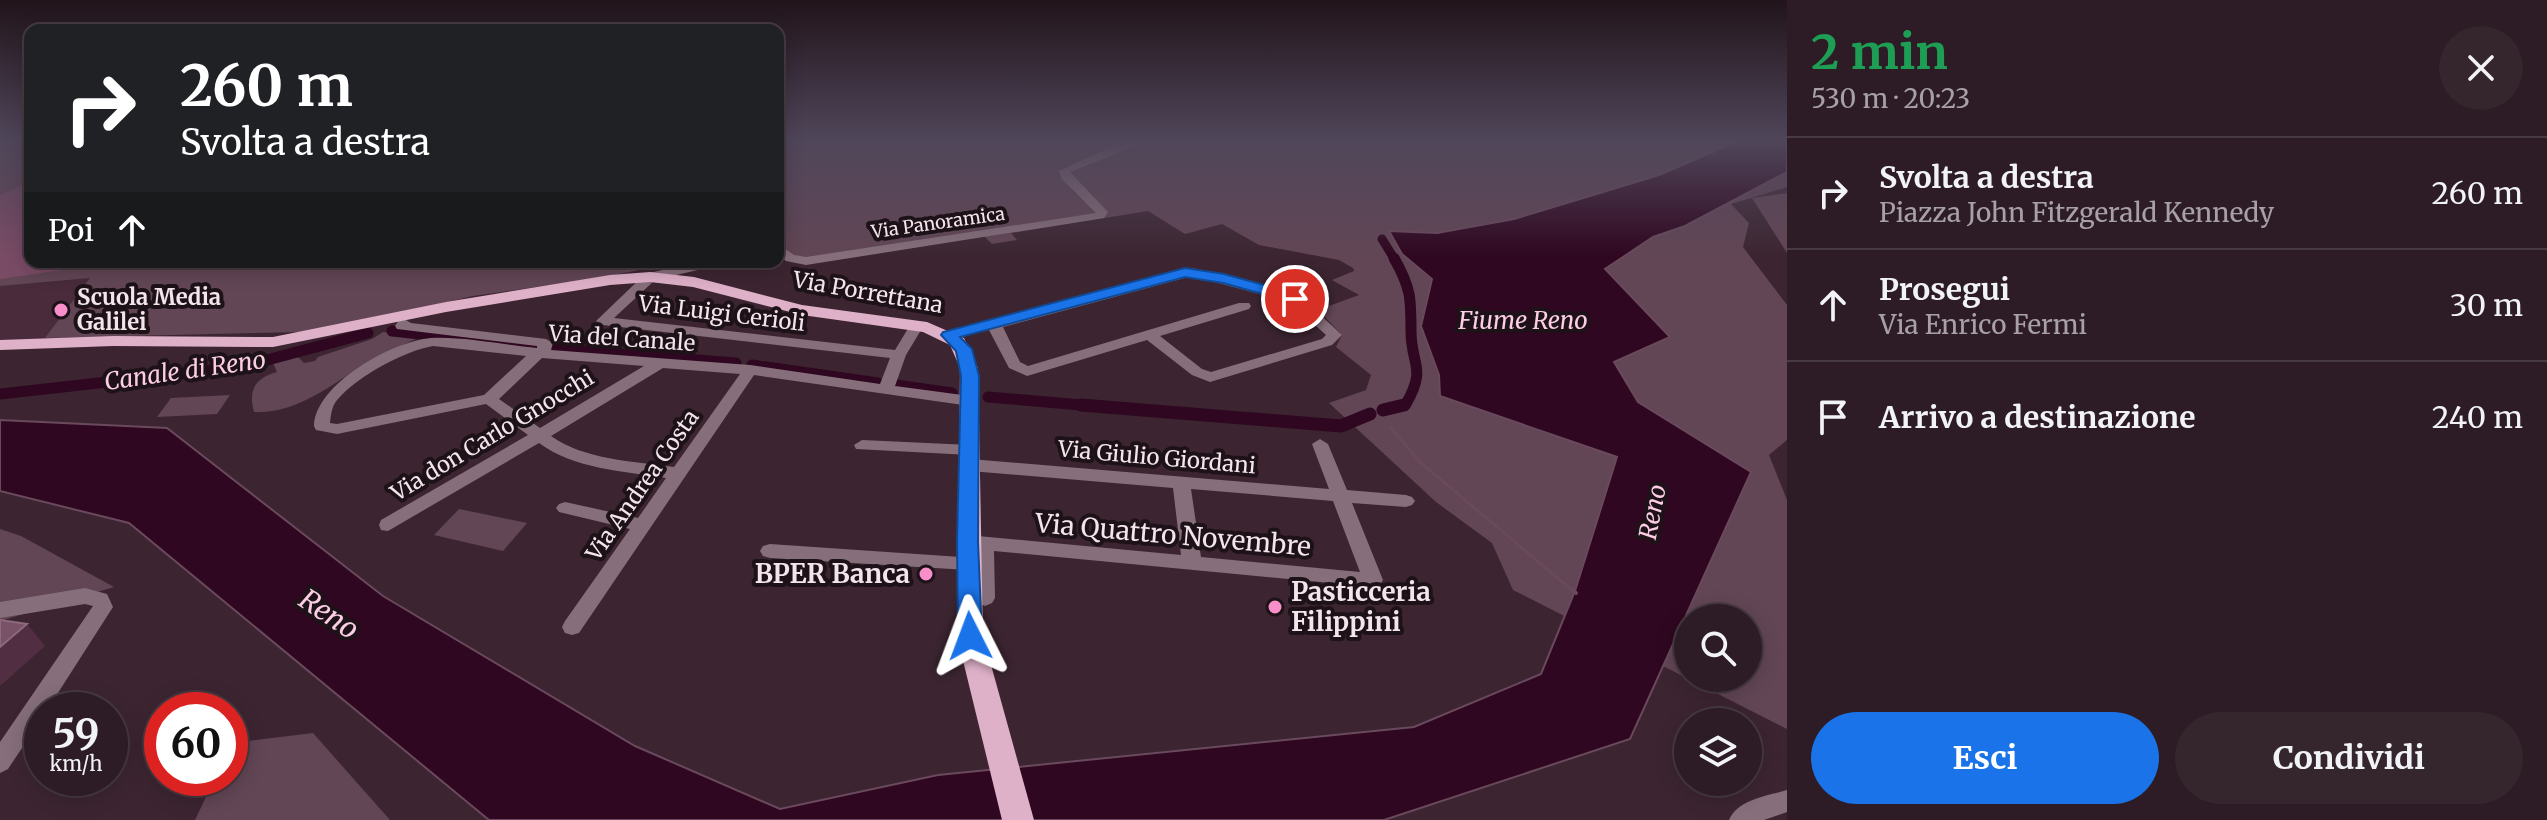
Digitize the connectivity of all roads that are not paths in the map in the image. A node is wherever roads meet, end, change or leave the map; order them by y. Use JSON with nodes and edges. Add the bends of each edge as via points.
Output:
{"nodes":[{"id":1,"x":1068,"y":179,"type":"edge"},
{"id":2,"x":784,"y":254,"type":"edge"},
{"id":3,"x":688,"y":268,"type":"edge"},
{"id":4,"x":650,"y":277,"type":"junction"},
{"id":5,"x":1244,"y":306,"type":"dead end"},
{"id":6,"x":404,"y":323,"type":"dead end"},
{"id":7,"x":917,"y":325,"type":"junction"},
{"id":8,"x":992,"y":325,"type":"junction"},
{"id":9,"x":949,"y":335,"type":"junction"},
{"id":10,"x":1149,"y":335,"type":"junction"},
{"id":11,"x":760,"y":340,"type":"junction"},
{"id":12,"x":0,"y":345,"type":"edge"},
{"id":13,"x":540,"y":353,"type":"junction"},
{"id":14,"x":899,"y":355,"type":"junction"},
{"id":15,"x":662,"y":362,"type":"junction"},
{"id":16,"x":751,"y":367,"type":"junction"},
{"id":17,"x":888,"y":383,"type":"junction"},
{"id":18,"x":489,"y":399,"type":"junction"},
{"id":19,"x":970,"y":401,"type":"junction"},
{"id":20,"x":539,"y":436,"type":"junction"},
{"id":21,"x":1320,"y":444,"type":"dead end"},
{"id":22,"x":862,"y":445,"type":"dead end"},
{"id":23,"x":970,"y":457,"type":"junction"},
{"id":24,"x":680,"y":474,"type":"junction"},
{"id":25,"x":1181,"y":483,"type":"junction"},
{"id":26,"x":1340,"y":495,"type":"junction"},
{"id":27,"x":1406,"y":501,"type":"dead end"},
{"id":28,"x":565,"y":508,"type":"dead end"},
{"id":29,"x":388,"y":525,"type":"dead end"},
{"id":30,"x":643,"y":526,"type":"junction"},
{"id":31,"x":973,"y":550,"type":"junction"},
{"id":32,"x":770,"y":551,"type":"dead end"},
{"id":33,"x":1192,"y":562,"type":"junction"},
{"id":34,"x":985,"y":598,"type":"dead end"},
{"id":35,"x":0,"y":610,"type":"edge"},
{"id":36,"x":572,"y":627,"type":"dead end"},
{"id":37,"x":0,"y":762,"type":"edge"},
{"id":38,"x":1786,"y":803,"type":"edge"},
{"id":39,"x":1018,"y":820,"type":"edge"},
{"id":40,"x":1741,"y":820,"type":"edge"}],
"edges":[{"from":1,"to":2,"type":"street","name":"Via Panoramica","via":[[1102,215],[806,261]]},
{"from":3,"to":4,"type":"street"},
{"from":4,"to":7,"type":"main road","name":"Via Porrettana","via":[[689,281],[802,310]]},
{"from":4,"to":11,"type":"street","name":"Via Luigi Cerioli","via":[[603,321]]},
{"from":4,"to":12,"type":"main road","name":"Via Porrettana","via":[[476,302],[273,342]]},
{"from":5,"to":10,"type":"street"},
{"from":6,"to":13,"type":"street","via":[[546,343]]},
{"from":7,"to":9,"type":"main road","name":"Via Porrettana"},
{"from":7,"to":14,"type":"street"},
{"from":8,"to":9,"type":"street"},
{"from":8,"to":10,"type":"street","via":[[1016,367],[1027,371]]},
{"from":8,"to":10,"type":"street","via":[[1192,272],[1287,296],[1306,306],[1333,333],[1332,340],[1218,377],[1197,372]]},
{"from":9,"to":19,"type":"main road","name":"Via Porrettana","via":[[967,357]]},
{"from":11,"to":14,"type":"street","name":"Via Luigi Cerioli"},
{"from":11,"to":16,"type":"street","name":"Via Andrea Costa"},
{"from":13,"to":15,"type":"street","name":"Via del Canale"},
{"from":13,"to":18,"type":"street"},
{"from":13,"to":18,"type":"street","name":"Via del Canale","via":[[421,343],[333,395],[321,422],[337,429]]},
{"from":14,"to":17,"type":"street"},
{"from":15,"to":16,"type":"street","name":"Via del Canale"},
{"from":15,"to":20,"type":"street","name":"Via don Carlo Gnocchi"},
{"from":16,"to":17,"type":"street","name":"Via del Canale"},
{"from":16,"to":24,"type":"street","name":"Via Andrea Costa"},
{"from":17,"to":19,"type":"street","name":"Via del Canale"},
{"from":18,"to":20,"type":"street"},
{"from":19,"to":23,"type":"main road","name":"Via Porrettana"},
{"from":20,"to":24,"type":"street","via":[[561,451],[600,462]]},
{"from":20,"to":29,"type":"street","name":"Via don Carlo Gnocchi"},
{"from":21,"to":26,"type":"street"},
{"from":22,"to":23,"type":"street","name":"Via Giulio Giordani"},
{"from":23,"to":25,"type":"street","name":"Via Giulio Giordani"},
{"from":23,"to":31,"type":"main road","name":"Via Porrettana"},
{"from":24,"to":30,"type":"street","name":"Via Andrea Costa"},
{"from":25,"to":26,"type":"street","name":"Via Giulio Giordani"},
{"from":25,"to":33,"type":"street"},
{"from":26,"to":27,"type":"street","name":"Via Giulio Giordani"},
{"from":26,"to":33,"type":"street","name":"Via Quattro Novembre","via":[[1373,580]]},
{"from":28,"to":30,"type":"street"},
{"from":30,"to":36,"type":"street","name":"Via Andrea Costa"},
{"from":31,"to":32,"type":"street","name":"Via Quattro Novembre"},
{"from":31,"to":33,"type":"street","name":"Via Quattro Novembre"},
{"from":31,"to":34,"type":"street"},
{"from":31,"to":39,"type":"main road","name":"Via Porrettana","via":[[968,613],[974,662]]},
{"from":35,"to":37,"type":"street","via":[[85,596],[100,599],[103,607]]},
{"from":38,"to":40,"type":"street"}]}
